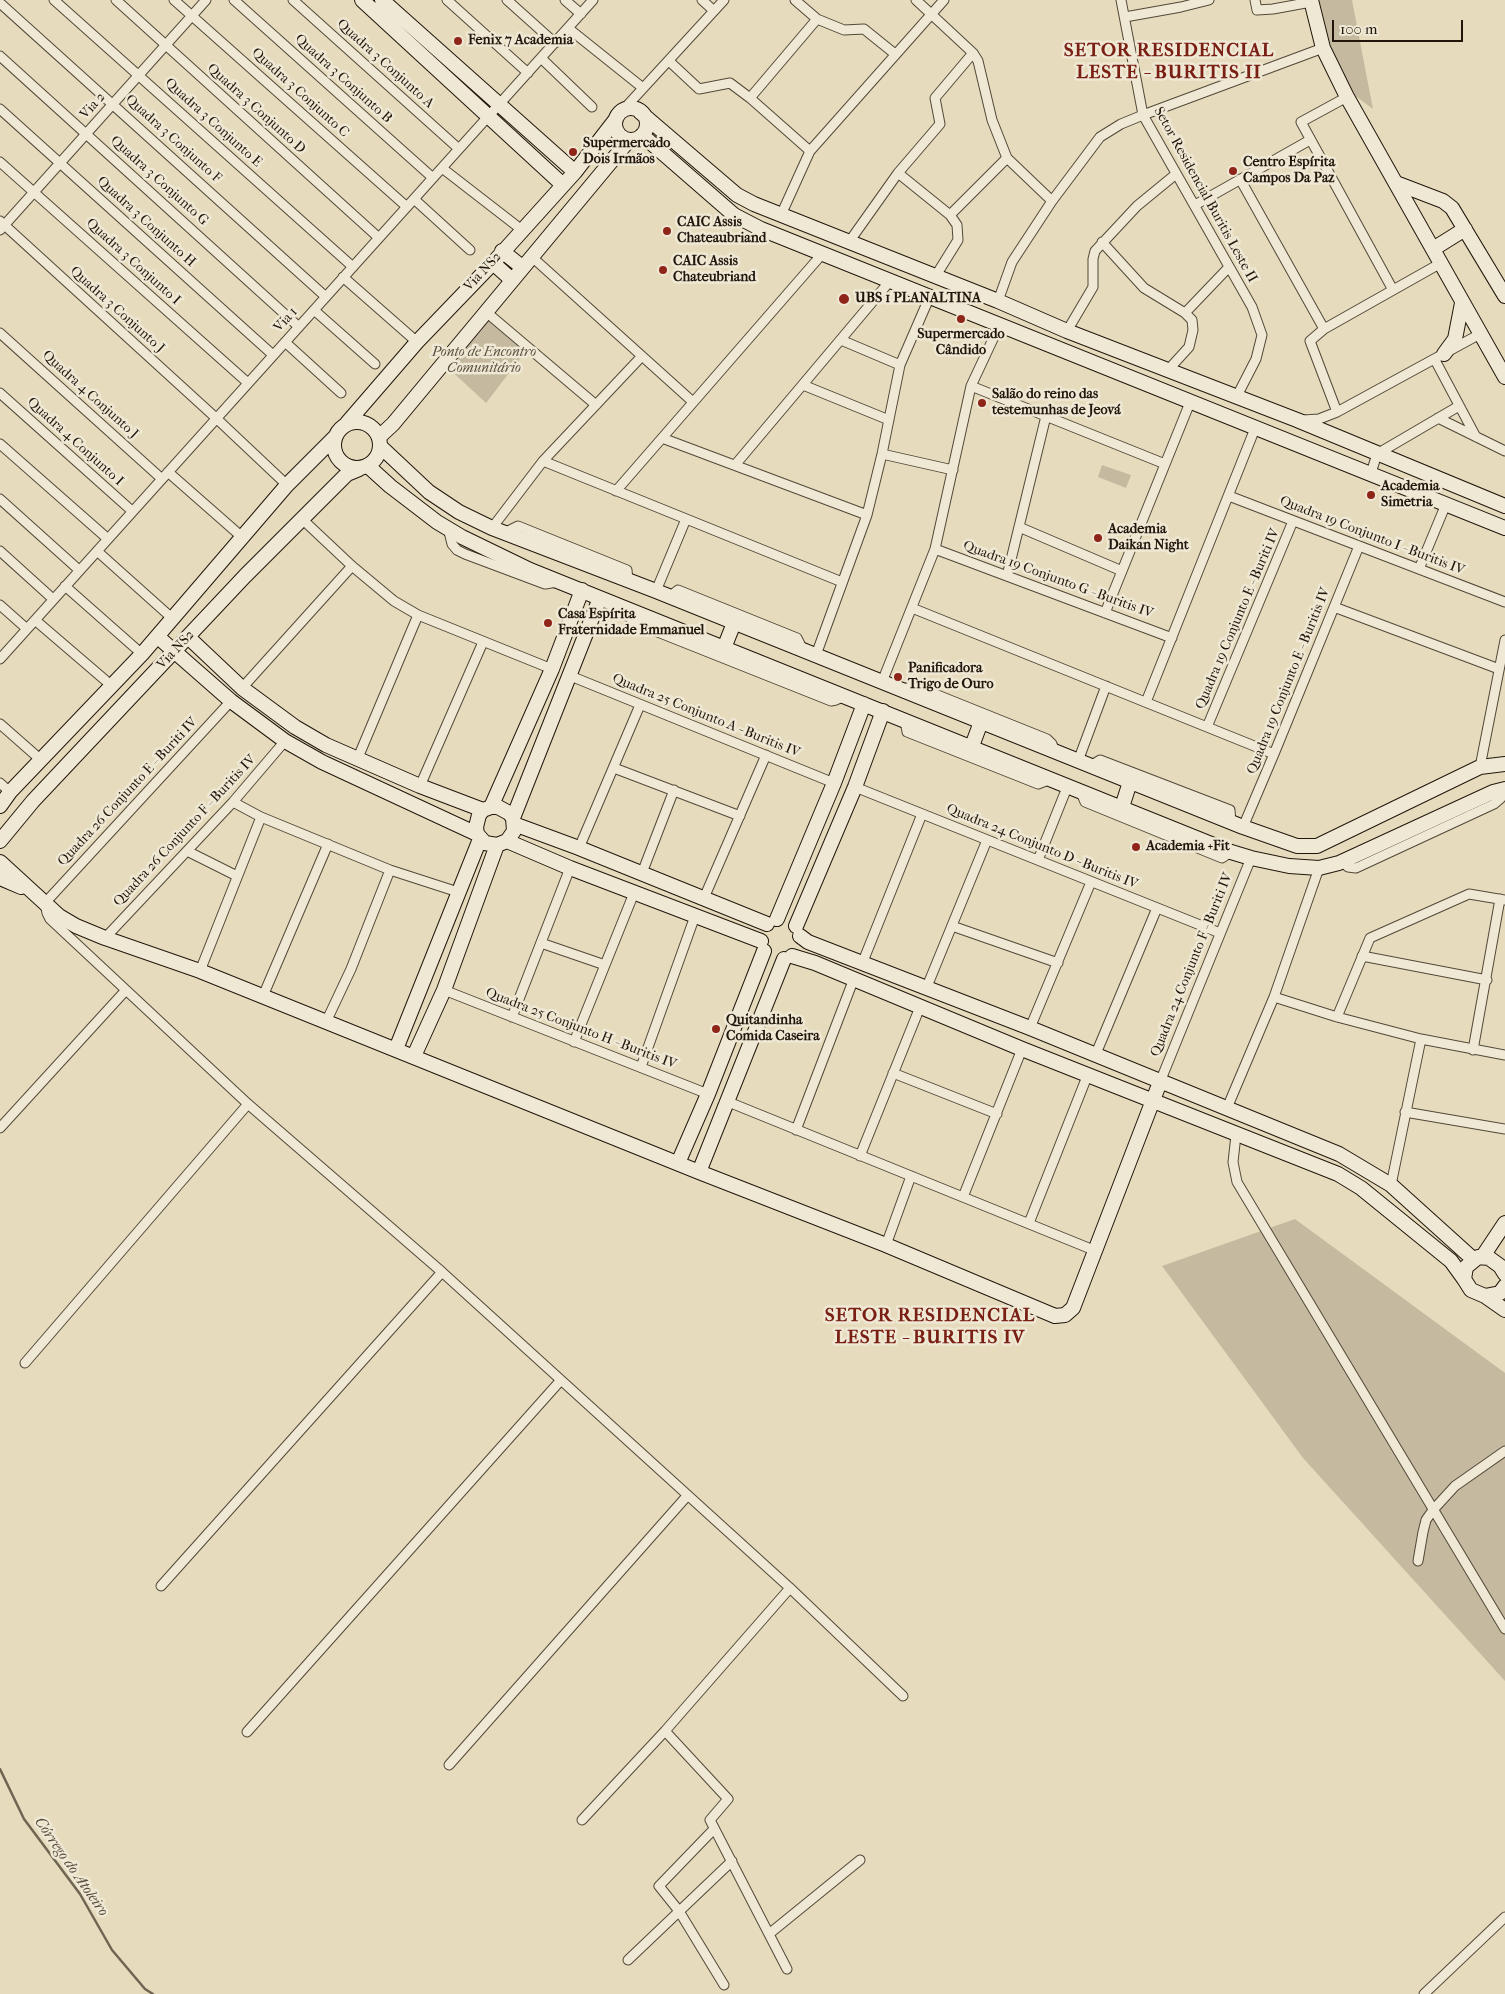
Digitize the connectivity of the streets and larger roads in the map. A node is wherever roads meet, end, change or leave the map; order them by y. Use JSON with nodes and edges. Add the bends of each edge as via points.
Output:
{"nodes":[{"id":1,"x":54,"y":0,"type":"edge"},
{"id":2,"x":116,"y":0,"type":"edge"},
{"id":3,"x":174,"y":0,"type":"edge"},
{"id":4,"x":206,"y":0,"type":"edge"},
{"id":5,"x":234,"y":0,"type":"edge"},
{"id":6,"x":293,"y":0,"type":"edge"},
{"id":7,"x":382,"y":0,"type":"edge"},
{"id":8,"x":447,"y":0,"type":"edge"},
{"id":9,"x":508,"y":0,"type":"edge"},
{"id":10,"x":565,"y":0,"type":"edge"},
{"id":11,"x":593,"y":0,"type":"edge"},
{"id":12,"x":702,"y":0,"type":"edge"},
{"id":13,"x":724,"y":0,"type":"edge"},
{"id":14,"x":795,"y":0,"type":"edge"},
{"id":15,"x":916,"y":0,"type":"edge"},
{"id":16,"x":944,"y":0,"type":"edge"},
{"id":17,"x":1121,"y":0,"type":"edge"},
{"id":18,"x":1209,"y":0,"type":"edge"},
{"id":19,"x":1255,"y":0,"type":"edge"},
{"id":20,"x":1311,"y":1,"type":"edge"},
{"id":21,"x":370,"y":2,"type":"edge"},
{"id":22,"x":0,"y":3,"type":"edge"},
{"id":23,"x":1180,"y":4,"type":"edge"},
{"id":24,"x":714,"y":10,"type":"junction"},
{"id":25,"x":580,"y":14,"type":"junction"},
{"id":26,"x":932,"y":14,"type":"junction"},
{"id":27,"x":192,"y":16,"type":"junction"},
{"id":28,"x":1125,"y":16,"type":"junction"},
{"id":29,"x":392,"y":18,"type":"junction"},
{"id":30,"x":817,"y":19,"type":"junction"},
{"id":31,"x":568,"y":28,"type":"junction"},
{"id":32,"x":555,"y":43,"type":"junction"},
{"id":33,"x":166,"y":45,"type":"junction"},
{"id":34,"x":1323,"y":48,"type":"junction"},
{"id":35,"x":973,"y":53,"type":"junction"},
{"id":36,"x":895,"y":54,"type":"junction"},
{"id":37,"x":0,"y":56,"type":"edge"},
{"id":38,"x":541,"y":58,"type":"junction"},
{"id":39,"x":669,"y":61,"type":"junction"},
{"id":40,"x":528,"y":72,"type":"junction"},
{"id":41,"x":139,"y":76,"type":"junction"},
{"id":42,"x":643,"y":88,"type":"junction"},
{"id":43,"x":1347,"y":97,"type":"junction"},
{"id":44,"x":750,"y":98,"type":"junction"},
{"id":45,"x":113,"y":104,"type":"junction"},
{"id":46,"x":499,"y":105,"type":"junction"},
{"id":47,"x":592,"y":107,"type":"dead end"},
{"id":48,"x":0,"y":108,"type":"edge"},
{"id":49,"x":640,"y":112,"type":"junction"},
{"id":50,"x":620,"y":114,"type":"junction"},
{"id":51,"x":1143,"y":115,"type":"junction"},
{"id":52,"x":488,"y":117,"type":"junction"},
{"id":53,"x":86,"y":134,"type":"junction"},
{"id":54,"x":635,"y":138,"type":"junction"},
{"id":55,"x":1310,"y":140,"type":"junction"},
{"id":56,"x":459,"y":149,"type":"junction"},
{"id":57,"x":810,"y":151,"type":"junction"},
{"id":58,"x":557,"y":156,"type":"junction"},
{"id":59,"x":1007,"y":158,"type":"junction"},
{"id":60,"x":0,"y":162,"type":"edge"},
{"id":61,"x":61,"y":163,"type":"junction"},
{"id":62,"x":442,"y":168,"type":"junction"},
{"id":63,"x":546,"y":169,"type":"junction"},
{"id":64,"x":575,"y":172,"type":"junction"},
{"id":65,"x":898,"y":173,"type":"junction"},
{"id":66,"x":1176,"y":174,"type":"junction"},
{"id":67,"x":433,"y":178,"type":"junction"},
{"id":68,"x":1240,"y":179,"type":"junction"},
{"id":69,"x":1396,"y":183,"type":"junction"},
{"id":70,"x":563,"y":185,"type":"junction"},
{"id":71,"x":34,"y":192,"type":"junction"},
{"id":72,"x":414,"y":199,"type":"junction"},
{"id":73,"x":1052,"y":201,"type":"junction"},
{"id":74,"x":1195,"y":205,"type":"junction"},
{"id":75,"x":407,"y":207,"type":"junction"},
{"id":76,"x":781,"y":215,"type":"junction"},
{"id":77,"x":950,"y":215,"type":"junction"},
{"id":78,"x":1,"y":225,"type":"edge"},
{"id":79,"x":1465,"y":229,"type":"junction"},
{"id":80,"x":522,"y":230,"type":"junction"},
{"id":81,"x":379,"y":238,"type":"junction"},
{"id":82,"x":849,"y":242,"type":"junction"},
{"id":83,"x":1102,"y":242,"type":"junction"},
{"id":84,"x":1433,"y":249,"type":"junction"},
{"id":85,"x":470,"y":250,"type":"dead end"},
{"id":86,"x":502,"y":251,"type":"junction"},
{"id":87,"x":822,"y":253,"type":"junction"},
{"id":88,"x":532,"y":257,"type":"junction"},
{"id":89,"x":492,"y":263,"type":"junction"},
{"id":90,"x":1441,"y":263,"type":"junction"},
{"id":91,"x":353,"y":266,"type":"junction"},
{"id":92,"x":908,"y":266,"type":"junction"},
{"id":93,"x":522,"y":267,"type":"junction"},
{"id":94,"x":1229,"y":267,"type":"junction"},
{"id":95,"x":921,"y":271,"type":"junction"},
{"id":96,"x":344,"y":277,"type":"junction"},
{"id":97,"x":935,"y":277,"type":"junction"},
{"id":98,"x":512,"y":280,"type":"junction"},
{"id":99,"x":894,"y":282,"type":"junction"},
{"id":100,"x":914,"y":290,"type":"junction"},
{"id":101,"x":1393,"y":290,"type":"junction"},
{"id":102,"x":326,"y":296,"type":"junction"},
{"id":103,"x":930,"y":296,"type":"junction"},
{"id":104,"x":1505,"y":296,"type":"edge"},
{"id":105,"x":998,"y":301,"type":"junction"},
{"id":106,"x":1462,"y":303,"type":"junction"},
{"id":107,"x":314,"y":310,"type":"junction"},
{"id":108,"x":485,"y":311,"type":"junction"},
{"id":109,"x":1185,"y":313,"type":"junction"},
{"id":110,"x":1000,"y":324,"type":"junction"},
{"id":111,"x":299,"y":327,"type":"junction"},
{"id":112,"x":1324,"y":329,"type":"junction"},
{"id":113,"x":1067,"y":330,"type":"junction"},
{"id":114,"x":0,"y":333,"type":"edge"},
{"id":115,"x":1480,"y":334,"type":"junction"},
{"id":116,"x":1089,"y":339,"type":"junction"},
{"id":117,"x":841,"y":340,"type":"junction"},
{"id":118,"x":286,"y":342,"type":"junction"},
{"id":119,"x":417,"y":342,"type":"junction"},
{"id":120,"x":1104,"y":345,"type":"junction"},
{"id":121,"x":273,"y":355,"type":"junction"},
{"id":122,"x":1079,"y":355,"type":"junction"},
{"id":123,"x":642,"y":356,"type":"junction"},
{"id":124,"x":1440,"y":357,"type":"junction"},
{"id":125,"x":1097,"y":362,"type":"junction"},
{"id":126,"x":375,"y":364,"type":"dead end"},
{"id":127,"x":900,"y":365,"type":"junction"},
{"id":128,"x":1168,"y":369,"type":"junction"},
{"id":129,"x":1505,"y":377,"type":"edge"},
{"id":130,"x":248,"y":383,"type":"junction"},
{"id":131,"x":803,"y":385,"type":"junction"},
{"id":132,"x":971,"y":386,"type":"junction"},
{"id":133,"x":0,"y":393,"type":"edge"},
{"id":134,"x":341,"y":393,"type":"dead end"},
{"id":135,"x":1237,"y":396,"type":"junction"},
{"id":136,"x":1190,"y":400,"type":"junction"},
{"id":137,"x":693,"y":402,"type":"junction"},
{"id":138,"x":596,"y":405,"type":"junction"},
{"id":139,"x":1459,"y":406,"type":"junction"},
{"id":140,"x":1337,"y":412,"type":"junction"},
{"id":141,"x":1046,"y":416,"type":"junction"},
{"id":142,"x":216,"y":418,"type":"junction"},
{"id":143,"x":1438,"y":418,"type":"junction"},
{"id":144,"x":889,"y":420,"type":"junction"},
{"id":145,"x":1298,"y":420,"type":"junction"},
{"id":146,"x":348,"y":423,"type":"junction"},
{"id":147,"x":1256,"y":426,"type":"junction"},
{"id":148,"x":334,"y":437,"type":"junction"},
{"id":149,"x":1476,"y":437,"type":"junction"},
{"id":150,"x":662,"y":438,"type":"junction"},
{"id":151,"x":380,"y":442,"type":"junction"},
{"id":152,"x":0,"y":444,"type":"edge"},
{"id":153,"x":1362,"y":447,"type":"junction"},
{"id":154,"x":1505,"y":451,"type":"edge"},
{"id":155,"x":882,"y":454,"type":"junction"},
{"id":156,"x":1377,"y":454,"type":"junction"},
{"id":157,"x":543,"y":461,"type":"junction"},
{"id":158,"x":1165,"y":464,"type":"junction"},
{"id":159,"x":735,"y":466,"type":"junction"},
{"id":160,"x":363,"y":467,"type":"junction"},
{"id":161,"x":1355,"y":467,"type":"junction"},
{"id":162,"x":953,"y":470,"type":"junction"},
{"id":163,"x":1371,"y":473,"type":"junction"},
{"id":164,"x":165,"y":475,"type":"junction"},
{"id":165,"x":287,"y":485,"type":"junction"},
{"id":166,"x":616,"y":491,"type":"junction"},
{"id":167,"x":1229,"y":496,"type":"junction"},
{"id":168,"x":0,"y":499,"type":"edge"},
{"id":169,"x":1446,"y":504,"type":"junction"},
{"id":170,"x":1505,"y":506,"type":"edge"},
{"id":171,"x":132,"y":511,"type":"junction"},
{"id":172,"x":867,"y":515,"type":"junction"},
{"id":173,"x":300,"y":518,"type":"junction"},
{"id":174,"x":686,"y":519,"type":"junction"},
{"id":175,"x":1294,"y":521,"type":"junction"},
{"id":176,"x":1019,"y":527,"type":"junction"},
{"id":177,"x":1505,"y":528,"type":"edge"},
{"id":178,"x":498,"y":530,"type":"junction"},
{"id":179,"x":242,"y":537,"type":"junction"},
{"id":180,"x":108,"y":539,"type":"junction"},
{"id":181,"x":1359,"y":546,"type":"junction"},
{"id":182,"x":935,"y":549,"type":"junction"},
{"id":183,"x":0,"y":551,"type":"edge"},
{"id":184,"x":97,"y":551,"type":"junction"},
{"id":185,"x":352,"y":566,"type":"junction"},
{"id":186,"x":1419,"y":569,"type":"junction"},
{"id":187,"x":79,"y":570,"type":"junction"},
{"id":188,"x":1122,"y":571,"type":"junction"},
{"id":189,"x":1007,"y":576,"type":"junction"},
{"id":190,"x":842,"y":582,"type":"junction"},
{"id":191,"x":65,"y":586,"type":"junction"},
{"id":192,"x":582,"y":590,"type":"junction"},
{"id":193,"x":656,"y":591,"type":"junction"},
{"id":194,"x":669,"y":597,"type":"junction"},
{"id":195,"x":600,"y":598,"type":"junction"},
{"id":196,"x":54,"y":599,"type":"junction"},
{"id":197,"x":1505,"y":602,"type":"edge"},
{"id":198,"x":0,"y":605,"type":"edge"},
{"id":199,"x":624,"y":607,"type":"junction"},
{"id":200,"x":912,"y":608,"type":"junction"},
{"id":201,"x":1334,"y":608,"type":"junction"},
{"id":202,"x":1105,"y":612,"type":"junction"},
{"id":203,"x":418,"y":615,"type":"junction"},
{"id":204,"x":173,"y":619,"type":"junction"},
{"id":205,"x":35,"y":620,"type":"junction"},
{"id":206,"x":734,"y":623,"type":"junction"},
{"id":207,"x":27,"y":629,"type":"junction"},
{"id":208,"x":158,"y":636,"type":"junction"},
{"id":209,"x":188,"y":637,"type":"junction"},
{"id":210,"x":1172,"y":638,"type":"junction"},
{"id":211,"x":1505,"y":640,"type":"edge"},
{"id":212,"x":483,"y":642,"type":"junction"},
{"id":213,"x":724,"y":648,"type":"junction"},
{"id":214,"x":175,"y":651,"type":"junction"},
{"id":215,"x":810,"y":653,"type":"junction"},
{"id":216,"x":142,"y":654,"type":"junction"},
{"id":217,"x":0,"y":658,"type":"edge"},
{"id":218,"x":552,"y":668,"type":"junction"},
{"id":219,"x":1499,"y":670,"type":"junction"},
{"id":220,"x":568,"y":675,"type":"junction"},
{"id":221,"x":882,"y":682,"type":"junction"},
{"id":222,"x":112,"y":686,"type":"junction"},
{"id":223,"x":1106,"y":686,"type":"junction"},
{"id":224,"x":242,"y":688,"type":"junction"},
{"id":225,"x":902,"y":690,"type":"junction"},
{"id":226,"x":845,"y":696,"type":"junction"},
{"id":227,"x":231,"y":701,"type":"junction"},
{"id":228,"x":1146,"y":702,"type":"junction"},
{"id":229,"x":864,"y":704,"type":"junction"},
{"id":230,"x":640,"y":705,"type":"junction"},
{"id":231,"x":883,"y":711,"type":"junction"},
{"id":232,"x":905,"y":720,"type":"junction"},
{"id":233,"x":981,"y":722,"type":"junction"},
{"id":234,"x":0,"y":724,"type":"edge"},
{"id":235,"x":1207,"y":727,"type":"junction"},
{"id":236,"x":285,"y":741,"type":"junction"},
{"id":237,"x":972,"y":746,"type":"junction"},
{"id":238,"x":1055,"y":752,"type":"junction"},
{"id":239,"x":1274,"y":754,"type":"junction"},
{"id":240,"x":766,"y":755,"type":"junction"},
{"id":241,"x":41,"y":760,"type":"junction"},
{"id":242,"x":357,"y":760,"type":"junction"},
{"id":243,"x":1084,"y":764,"type":"junction"},
{"id":244,"x":1505,"y":764,"type":"edge"},
{"id":245,"x":1480,"y":767,"type":"junction"},
{"id":246,"x":614,"y":768,"type":"junction"},
{"id":247,"x":1052,"y":778,"type":"junction"},
{"id":248,"x":834,"y":782,"type":"junction"},
{"id":249,"x":1130,"y":782,"type":"junction"},
{"id":250,"x":420,"y":786,"type":"junction"},
{"id":251,"x":855,"y":787,"type":"junction"},
{"id":252,"x":1074,"y":787,"type":"junction"},
{"id":253,"x":5,"y":788,"type":"edge"},
{"id":254,"x":1505,"y":789,"type":"edge"},
{"id":255,"x":674,"y":790,"type":"junction"},
{"id":256,"x":233,"y":802,"type":"junction"},
{"id":257,"x":0,"y":806,"type":"edge"},
{"id":258,"x":1122,"y":807,"type":"junction"},
{"id":259,"x":487,"y":809,"type":"junction"},
{"id":260,"x":922,"y":814,"type":"junction"},
{"id":261,"x":740,"y":816,"type":"junction"},
{"id":262,"x":261,"y":817,"type":"junction"},
{"id":263,"x":513,"y":821,"type":"junction"},
{"id":264,"x":1237,"y":824,"type":"junction"},
{"id":265,"x":479,"y":836,"type":"junction"},
{"id":266,"x":0,"y":840,"type":"edge"},
{"id":267,"x":987,"y":840,"type":"junction"},
{"id":268,"x":502,"y":843,"type":"junction"},
{"id":269,"x":328,"y":844,"type":"junction"},
{"id":270,"x":579,"y":848,"type":"junction"},
{"id":271,"x":187,"y":851,"type":"junction"},
{"id":272,"x":1231,"y":852,"type":"junction"},
{"id":273,"x":1251,"y":858,"type":"junction"},
{"id":274,"x":1038,"y":860,"type":"junction"},
{"id":275,"x":0,"y":862,"type":"edge"},
{"id":276,"x":570,"y":868,"type":"junction"},
{"id":277,"x":1319,"y":868,"type":"junction"},
{"id":278,"x":390,"y":870,"type":"junction"},
{"id":279,"x":642,"y":873,"type":"junction"},
{"id":280,"x":237,"y":876,"type":"junction"},
{"id":281,"x":0,"y":878,"type":"edge"},
{"id":282,"x":1092,"y":882,"type":"junction"},
{"id":283,"x":33,"y":892,"type":"junction"},
{"id":284,"x":458,"y":892,"type":"junction"},
{"id":285,"x":634,"y":893,"type":"junction"},
{"id":286,"x":704,"y":898,"type":"junction"},
{"id":287,"x":1503,"y":900,"type":"edge"},
{"id":288,"x":45,"y":903,"type":"junction"},
{"id":289,"x":1157,"y":908,"type":"junction"},
{"id":290,"x":695,"y":916,"type":"junction"},
{"id":291,"x":772,"y":921,"type":"junction"},
{"id":292,"x":952,"y":926,"type":"junction"},
{"id":293,"x":798,"y":931,"type":"junction"},
{"id":294,"x":1220,"y":933,"type":"junction"},
{"id":295,"x":105,"y":938,"type":"junction"},
{"id":296,"x":541,"y":943,"type":"junction"},
{"id":297,"x":762,"y":946,"type":"junction"},
{"id":298,"x":1362,"y":956,"type":"junction"},
{"id":299,"x":788,"y":957,"type":"junction"},
{"id":300,"x":1058,"y":963,"type":"junction"},
{"id":301,"x":862,"y":964,"type":"junction"},
{"id":302,"x":605,"y":965,"type":"junction"},
{"id":303,"x":200,"y":971,"type":"junction"},
{"id":304,"x":1487,"y":980,"type":"junction"},
{"id":305,"x":853,"y":981,"type":"junction"},
{"id":306,"x":926,"y":989,"type":"junction"},
{"id":307,"x":126,"y":990,"type":"junction"},
{"id":308,"x":444,"y":990,"type":"junction"},
{"id":309,"x":263,"y":996,"type":"junction"},
{"id":310,"x":1274,"y":996,"type":"junction"},
{"id":311,"x":920,"y":1006,"type":"junction"},
{"id":312,"x":1337,"y":1016,"type":"junction"},
{"id":313,"x":512,"y":1018,"type":"junction"},
{"id":314,"x":326,"y":1022,"type":"junction"},
{"id":315,"x":1030,"y":1028,"type":"junction"},
{"id":316,"x":1421,"y":1039,"type":"junction"},
{"id":317,"x":574,"y":1042,"type":"junction"},
{"id":318,"x":396,"y":1049,"type":"junction"},
{"id":319,"x":1022,"y":1049,"type":"junction"},
{"id":320,"x":1474,"y":1050,"type":"junction"},
{"id":321,"x":1505,"y":1055,"type":"edge"},
{"id":322,"x":414,"y":1056,"type":"junction"},
{"id":323,"x":1095,"y":1056,"type":"junction"},
{"id":324,"x":641,"y":1067,"type":"junction"},
{"id":325,"x":893,"y":1073,"type":"junction"},
{"id":326,"x":1088,"y":1074,"type":"junction"},
{"id":327,"x":1160,"y":1082,"type":"junction"},
{"id":328,"x":708,"y":1094,"type":"junction"},
{"id":329,"x":1151,"y":1100,"type":"junction"},
{"id":330,"x":726,"y":1101,"type":"junction"},
{"id":331,"x":248,"y":1104,"type":"junction"},
{"id":332,"x":1227,"y":1108,"type":"junction"},
{"id":333,"x":1405,"y":1112,"type":"junction"},
{"id":334,"x":997,"y":1114,"type":"junction"},
{"id":335,"x":0,"y":1128,"type":"edge"},
{"id":336,"x":796,"y":1130,"type":"junction"},
{"id":337,"x":1505,"y":1130,"type":"edge"},
{"id":338,"x":1236,"y":1135,"type":"junction"},
{"id":339,"x":860,"y":1156,"type":"junction"},
{"id":340,"x":678,"y":1163,"type":"junction"},
{"id":341,"x":699,"y":1172,"type":"junction"},
{"id":342,"x":911,"y":1176,"type":"junction"},
{"id":343,"x":1391,"y":1185,"type":"junction"},
{"id":344,"x":963,"y":1197,"type":"junction"},
{"id":345,"x":1029,"y":1223,"type":"junction"},
{"id":346,"x":1505,"y":1223,"type":"edge"},
{"id":347,"x":886,"y":1244,"type":"junction"},
{"id":348,"x":1096,"y":1251,"type":"junction"},
{"id":349,"x":1478,"y":1258,"type":"junction"},
{"id":350,"x":442,"y":1272,"type":"junction"},
{"id":351,"x":1505,"y":1273,"type":"edge"},
{"id":352,"x":1464,"y":1279,"type":"junction"},
{"id":353,"x":1505,"y":1286,"type":"edge"},
{"id":354,"x":1485,"y":1296,"type":"junction"},
{"id":355,"x":1505,"y":1310,"type":"edge"},
{"id":356,"x":25,"y":1363,"type":"dead end"},
{"id":357,"x":560,"y":1380,"type":"junction"},
{"id":358,"x":1505,"y":1451,"type":"edge"},
{"id":359,"x":687,"y":1496,"type":"junction"},
{"id":360,"x":1433,"y":1510,"type":"junction"},
{"id":361,"x":1418,"y":1561,"type":"dead end"},
{"id":362,"x":161,"y":1586,"type":"dead end"},
{"id":363,"x":790,"y":1588,"type":"junction"},
{"id":364,"x":1505,"y":1629,"type":"edge"},
{"id":365,"x":903,"y":1696,"type":"dead end"},
{"id":366,"x":665,"y":1731,"type":"junction"},
{"id":367,"x":247,"y":1732,"type":"dead end"},
{"id":368,"x":449,"y":1765,"type":"dead end"},
{"id":369,"x":582,"y":1820,"type":"dead end"},
{"id":370,"x":714,"y":1829,"type":"junction"},
{"id":371,"x":860,"y":1860,"type":"dead end"},
{"id":372,"x":732,"y":1861,"type":"junction"},
{"id":373,"x":679,"y":1911,"type":"junction"},
{"id":374,"x":1505,"y":1917,"type":"edge"},
{"id":375,"x":768,"y":1934,"type":"junction"},
{"id":376,"x":628,"y":1960,"type":"dead end"},
{"id":377,"x":787,"y":1969,"type":"dead end"},
{"id":378,"x":724,"y":1985,"type":"dead end"},
{"id":379,"x":1424,"y":1994,"type":"edge"}],
"edges":[{"from":1,"to":41,"type":"street","name":"Quadra 3 Conjunto E"},
{"from":2,"to":33,"type":"street","name":"Quadra 3 Conjunto D"},
{"from":3,"to":27,"type":"street","name":"Quadra 3 Conjunto C"},
{"from":4,"to":27,"type":"street","name":"Via 2"},
{"from":5,"to":67,"type":"street","name":"Quadra 3 Conjunto B"},
{"from":6,"to":56,"type":"street","name":"Quadra 3 Conjunto A"},
{"from":7,"to":29,"type":"street"},
{"from":8,"to":40,"type":"street"},
{"from":9,"to":32,"type":"street"},
{"from":10,"to":25,"type":"street"},
{"from":11,"to":25,"type":"street","name":"Via 1"},
{"from":12,"to":24,"type":"street"},
{"from":13,"to":24,"type":"street","name":"Via NS2"},
{"from":14,"to":30,"type":"street"},
{"from":15,"to":26,"type":"street"},
{"from":16,"to":26,"type":"street"},
{"from":17,"to":28,"type":"street","name":"Setor Residencial Buritis Leste II"},
{"from":18,"to":23,"type":"street"},
{"from":19,"to":20,"type":"street","via":[[1257,10]]},
{"from":20,"to":34,"type":"street"},
{"from":21,"to":29,"type":"street"},
{"from":22,"to":45,"type":"street","name":"Quadra 3 Conjunto F"},
{"from":23,"to":28,"type":"street"},
{"from":24,"to":39,"type":"street","name":"Via NS2"},
{"from":25,"to":31,"type":"street","name":"Via 1"},
{"from":26,"to":35,"type":"street"},
{"from":26,"to":36,"type":"street"},
{"from":27,"to":33,"type":"street","name":"Via 2"},
{"from":27,"to":75,"type":"street","name":"Quadra 3 Conjunto C"},
{"from":28,"to":51,"type":"street","name":"Setor Residencial Buritis Leste II"},
{"from":29,"to":46,"type":"street"},
{"from":29,"to":52,"type":"street"},
{"from":30,"to":36,"type":"street","via":[[844,30],[864,29]]},
{"from":30,"to":44,"type":"street"},
{"from":31,"to":32,"type":"street","name":"Via 1"},
{"from":31,"to":42,"type":"street"},
{"from":32,"to":38,"type":"street","name":"Via 1"},
{"from":33,"to":41,"type":"street","name":"Via 2"},
{"from":33,"to":81,"type":"street","name":"Quadra 3 Conjunto D"},
{"from":34,"to":43,"type":"street"},
{"from":34,"to":51,"type":"street"},
{"from":35,"to":59,"type":"street","via":[[978,61],[992,120]]},
{"from":35,"to":65,"type":"street","via":[[935,98],[940,124]]},
{"from":36,"to":57,"type":"street"},
{"from":37,"to":53,"type":"street","name":"Quadra 3 Conjunto G"},
{"from":38,"to":40,"type":"street","name":"Via 1"},
{"from":38,"to":47,"type":"street"},
{"from":39,"to":42,"type":"street","name":"Via NS2"},
{"from":39,"to":44,"type":"street","via":[[699,89],[730,83]]},
{"from":40,"to":46,"type":"street","name":"Via 1"},
{"from":41,"to":45,"type":"street","name":"Via 2"},
{"from":41,"to":91,"type":"street","name":"Quadra 3 Conjunto E"},
{"from":42,"to":50,"type":"street","name":"Via NS2"},
{"from":43,"to":55,"type":"street","via":[[1301,122]]},
{"from":43,"to":69,"type":"street"},
{"from":44,"to":57,"type":"street"},
{"from":45,"to":53,"type":"street","name":"Via 2"},
{"from":45,"to":102,"type":"street","name":"Quadra 3 Conjunto F"},
{"from":46,"to":52,"type":"street","name":"Via 1"},
{"from":46,"to":58,"type":"street"},
{"from":48,"to":61,"type":"street","name":"Quadra 3 Conjunto H"},
{"from":49,"to":50,"type":"street","via":[[636,109]]},
{"from":49,"to":54,"type":"street","via":[[646,123]]},
{"from":49,"to":76,"type":"street","via":[[737,195]]},
{"from":50,"to":54,"type":"street","via":[[615,124],[619,134]]},
{"from":50,"to":64,"type":"street","name":"Via NS2"},
{"from":51,"to":66,"type":"street","name":"Setor Residencial Buritis Leste II"},
{"from":51,"to":73,"type":"street","via":[[1100,137]]},
{"from":52,"to":56,"type":"street","name":"Via 1"},
{"from":52,"to":63,"type":"street"},
{"from":53,"to":61,"type":"street","name":"Via 2"},
{"from":53,"to":111,"type":"street","name":"Quadra 3 Conjunto G"},
{"from":54,"to":87,"type":"street","via":[[734,215]]},
{"from":54,"to":88,"type":"street","name":"Via NS2"},
{"from":55,"to":68,"type":"street"},
{"from":55,"to":101,"type":"street"},
{"from":56,"to":62,"type":"street","name":"Via 1"},
{"from":57,"to":76,"type":"street"},
{"from":58,"to":63,"type":"street"},
{"from":58,"to":64,"type":"street"},
{"from":59,"to":73,"type":"street"},
{"from":59,"to":77,"type":"street"},
{"from":60,"to":71,"type":"street","name":"Quadra 3 Conjunto I"},
{"from":61,"to":71,"type":"street","name":"Via 2"},
{"from":61,"to":121,"type":"street","name":"Quadra 3 Conjunto H"},
{"from":62,"to":67,"type":"street","name":"Via 1"},
{"from":62,"to":80,"type":"street"},
{"from":63,"to":70,"type":"street"},
{"from":64,"to":70,"type":"street","name":"Via NS2"},
{"from":65,"to":77,"type":"street"},
{"from":65,"to":82,"type":"street"},
{"from":66,"to":74,"type":"street","name":"Setor Residencial Buritis Leste II"},
{"from":66,"to":83,"type":"street","via":[[1137,206]]},
{"from":67,"to":72,"type":"street","name":"Via 1"},
{"from":68,"to":74,"type":"street"},
{"from":68,"to":112,"type":"street"},
{"from":69,"to":79,"type":"street","via":[[1443,201],[1452,208]]},
{"from":69,"to":84,"type":"street"},
{"from":70,"to":80,"type":"street","name":"Via NS2"},
{"from":71,"to":78,"type":"street","name":"Via 2"},
{"from":71,"to":130,"type":"street","name":"Quadra 3 Conjunto I"},
{"from":72,"to":75,"type":"street","name":"Via 1"},
{"from":72,"to":85,"type":"street"},
{"from":73,"to":105,"type":"street","via":[[1012,262]]},
{"from":74,"to":94,"type":"street","name":"Setor Residencial Buritis Leste II"},
{"from":75,"to":81,"type":"street","name":"Via 1"},
{"from":76,"to":82,"type":"street"},
{"from":77,"to":97,"type":"street","via":[[957,225],[958,240]]},
{"from":78,"to":142,"type":"street","name":"Quadra 3 Conjunto J"},
{"from":79,"to":84,"type":"street"},
{"from":79,"to":104,"type":"street"},
{"from":80,"to":86,"type":"street","name":"Via NS2"},
{"from":81,"to":91,"type":"street","name":"Via 1"},
{"from":82,"to":92,"type":"street"},
{"from":83,"to":109,"type":"street","via":[[1144,288]]},
{"from":83,"to":113,"type":"street","via":[[1093,259],[1094,287]]},
{"from":84,"to":90,"type":"street"},
{"from":86,"to":89,"type":"street","name":"Via NS2"},
{"from":86,"to":93,"type":"street"},
{"from":87,"to":99,"type":"street"},
{"from":87,"to":137,"type":"street"},
{"from":88,"to":93,"type":"street","name":"Via NS2"},
{"from":88,"to":123,"type":"street"},
{"from":89,"to":98,"type":"street"},
{"from":89,"to":119,"type":"street","name":"Via NS2"},
{"from":90,"to":101,"type":"street"},
{"from":90,"to":106,"type":"street"},
{"from":91,"to":96,"type":"street","name":"Via 1"},
{"from":92,"to":95,"type":"street"},
{"from":92,"to":99,"type":"street","via":[[904,278]]},
{"from":93,"to":98,"type":"street","name":"Via NS2"},
{"from":94,"to":109,"type":"street"},
{"from":94,"to":135,"type":"street","name":"Setor Residencial Buritis Leste II","via":[[1252,307],[1262,335],[1256,359]]},
{"from":95,"to":97,"type":"street"},
{"from":95,"to":100,"type":"street"},
{"from":96,"to":102,"type":"street","name":"Via 1"},
{"from":96,"to":119,"type":"street"},
{"from":97,"to":105,"type":"street"},
{"from":98,"to":108,"type":"street","name":"Via NS2"},
{"from":99,"to":100,"type":"street"},
{"from":99,"to":117,"type":"street"},
{"from":100,"to":103,"type":"street"},
{"from":101,"to":112,"type":"street"},
{"from":102,"to":107,"type":"street","name":"Via 1"},
{"from":103,"to":110,"type":"street"},
{"from":103,"to":127,"type":"street"},
{"from":105,"to":113,"type":"street"},
{"from":106,"to":115,"type":"street"},
{"from":106,"to":124,"type":"street","via":[[1455,339]]},
{"from":107,"to":111,"type":"street","name":"Via 1"},
{"from":107,"to":126,"type":"street"},
{"from":108,"to":138,"type":"street"},
{"from":108,"to":151,"type":"street","name":"Via NS2"},
{"from":109,"to":128,"type":"street","via":[[1192,320],[1189,347]]},
{"from":110,"to":122,"type":"street"},
{"from":110,"to":132,"type":"street"},
{"from":111,"to":118,"type":"street","name":"Via 1"},
{"from":112,"to":140,"type":"street","via":[[1310,341]]},
{"from":113,"to":116,"type":"street"},
{"from":114,"to":164,"type":"street","name":"Quadra 4 Conjunto J"},
{"from":115,"to":124,"type":"street"},
{"from":115,"to":129,"type":"street"},
{"from":116,"to":120,"type":"street"},
{"from":116,"to":122,"type":"street","via":[[1085,351]]},
{"from":117,"to":127,"type":"street"},
{"from":117,"to":131,"type":"street"},
{"from":118,"to":121,"type":"street","name":"Via 1"},
{"from":118,"to":134,"type":"street"},
{"from":119,"to":146,"type":"street","name":"Via NS2"},
{"from":120,"to":125,"type":"street"},
{"from":120,"to":128,"type":"street"},
{"from":121,"to":130,"type":"street","name":"Via 1"},
{"from":122,"to":125,"type":"street"},
{"from":123,"to":137,"type":"street"},
{"from":123,"to":138,"type":"street"},
{"from":124,"to":139,"type":"street"},
{"from":124,"to":140,"type":"street"},
{"from":125,"to":136,"type":"street"},
{"from":127,"to":144,"type":"street"},
{"from":128,"to":135,"type":"street"},
{"from":130,"to":142,"type":"street","name":"Via 1"},
{"from":131,"to":144,"type":"street"},
{"from":131,"to":159,"type":"street"},
{"from":132,"to":141,"type":"street"},
{"from":132,"to":162,"type":"street"},
{"from":133,"to":171,"type":"street","name":"Quadra 4 Conjunto I"},
{"from":135,"to":145,"type":"street"},
{"from":136,"to":147,"type":"street"},
{"from":136,"to":158,"type":"street"},
{"from":137,"to":150,"type":"street"},
{"from":138,"to":157,"type":"street"},
{"from":139,"to":143,"type":"street"},
{"from":139,"to":149,"type":"street"},
{"from":140,"to":145,"type":"street","via":[[1319,419]]},
{"from":141,"to":158,"type":"street"},
{"from":141,"to":176,"type":"street"},
{"from":142,"to":164,"type":"street","name":"Via 1"},
{"from":142,"to":165,"type":"street","name":"Quadra 3 Conjunto J"},
{"from":143,"to":149,"type":"street"},
{"from":143,"to":156,"type":"street"},
{"from":144,"to":155,"type":"street"},
{"from":145,"to":153,"type":"street"},
{"from":146,"to":148,"type":"street"},
{"from":146,"to":151,"type":"street","via":[[366,423],[374,429]]},
{"from":147,"to":161,"type":"street"},
{"from":147,"to":167,"type":"street"},
{"from":148,"to":160,"type":"street","via":[[334,452],[338,460],[351,468]]},
{"from":148,"to":165,"type":"street","name":"Via NS2"},
{"from":149,"to":154,"type":"street"},
{"from":150,"to":159,"type":"street"},
{"from":150,"to":166,"type":"street"},
{"from":151,"to":160,"type":"street","via":[[378,455]]},
{"from":151,"to":178,"type":"street","via":[[428,492],[459,512]]},
{"from":152,"to":180,"type":"street"},
{"from":153,"to":156,"type":"street"},
{"from":153,"to":161,"type":"street"},
{"from":155,"to":162,"type":"street"},
{"from":155,"to":172,"type":"street"},
{"from":156,"to":163,"type":"street"},
{"from":156,"to":170,"type":"street"},
{"from":157,"to":166,"type":"street"},
{"from":157,"to":178,"type":"street"},
{"from":158,"to":188,"type":"street"},
{"from":159,"to":172,"type":"street"},
{"from":160,"to":173,"type":"street","name":"Via NS2","via":[[347,474]]},
{"from":160,"to":192,"type":"street","via":[[462,537],[530,570]]},
{"from":161,"to":163,"type":"street"},
{"from":162,"to":182,"type":"street"},
{"from":163,"to":169,"type":"street"},
{"from":164,"to":171,"type":"street","name":"Via 1"},
{"from":164,"to":179,"type":"street","name":"Quadra 4 Conjunto J"},
{"from":165,"to":179,"type":"street","name":"Via NS2"},
{"from":166,"to":174,"type":"street"},
{"from":167,"to":175,"type":"street","name":"Quadra 19 Conjunto I - Buritis IV"},
{"from":167,"to":210,"type":"street"},
{"from":168,"to":187,"type":"street"},
{"from":169,"to":177,"type":"street"},
{"from":169,"to":186,"type":"street"},
{"from":171,"to":180,"type":"street","name":"Via 1"},
{"from":172,"to":190,"type":"street"},
{"from":173,"to":185,"type":"street"},
{"from":173,"to":209,"type":"street","name":"Via NS2"},
{"from":174,"to":190,"type":"street"},
{"from":174,"to":193,"type":"street"},
{"from":175,"to":181,"type":"street","name":"Quadra 19 Conjunto I - Buritis IV"},
{"from":175,"to":235,"type":"street","name":"Quadra 19 Conjunto E - Buriti IV"},
{"from":176,"to":188,"type":"street"},
{"from":176,"to":189,"type":"street"},
{"from":178,"to":193,"type":"street"},
{"from":179,"to":204,"type":"street","name":"Via NS2"},
{"from":180,"to":184,"type":"street","name":"Via 1"},
{"from":181,"to":186,"type":"street","name":"Quadra 19 Conjunto I - Buritis IV"},
{"from":181,"to":201,"type":"street","name":"Quadra 19 Conjunto E - Buritis IV"},
{"from":182,"to":189,"type":"street","name":"Quadra 19 Conjunto G - Buritis IV"},
{"from":182,"to":200,"type":"street"},
{"from":183,"to":196,"type":"street"},
{"from":184,"to":187,"type":"street","name":"Via 1"},
{"from":184,"to":204,"type":"street"},
{"from":185,"to":203,"type":"street","via":[[394,601]]},
{"from":185,"to":224,"type":"street"},
{"from":186,"to":197,"type":"street","name":"Quadra 19 Conjunto I - Buritis IV"},
{"from":187,"to":191,"type":"street","name":"Via 1"},
{"from":188,"to":202,"type":"street"},
{"from":189,"to":202,"type":"street","name":"Quadra 19 Conjunto G - Buritis IV"},
{"from":190,"to":215,"type":"street"},
{"from":191,"to":196,"type":"street","name":"Via 1"},
{"from":191,"to":216,"type":"street"},
{"from":192,"to":195,"type":"street"},
{"from":192,"to":218,"type":"street"},
{"from":193,"to":194,"type":"street"},
{"from":194,"to":206,"type":"street"},
{"from":194,"to":215,"type":"street","via":[[678,590],[687,593],[797,638]]},
{"from":195,"to":199,"type":"street"},
{"from":195,"to":220,"type":"street"},
{"from":196,"to":205,"type":"street","name":"Via 1"},
{"from":198,"to":207,"type":"street"},
{"from":199,"to":213,"type":"street"},
{"from":199,"to":226,"type":"street","via":[[635,623],[831,700]]},
{"from":200,"to":221,"type":"street"},
{"from":200,"to":223,"type":"street"},
{"from":201,"to":219,"type":"street"},
{"from":201,"to":239,"type":"street","name":"Quadra 19 Conjunto E - Buritis IV"},
{"from":202,"to":210,"type":"street","name":"Quadra 19 Conjunto G - Buritis IV"},
{"from":203,"to":212,"type":"street"},
{"from":203,"to":242,"type":"street"},
{"from":204,"to":208,"type":"street","name":"Via NS2"},
{"from":205,"to":207,"type":"street","name":"Via 1"},
{"from":205,"to":222,"type":"street"},
{"from":206,"to":213,"type":"street"},
{"from":206,"to":215,"type":"street"},
{"from":207,"to":217,"type":"street","name":"Via 1"},
{"from":208,"to":214,"type":"street"},
{"from":208,"to":216,"type":"street","name":"Via NS2"},
{"from":209,"to":214,"type":"street","name":"Via NS2"},
{"from":209,"to":224,"type":"street"},
{"from":210,"to":228,"type":"street"},
{"from":211,"to":219,"type":"street"},
{"from":212,"to":218,"type":"street"},
{"from":212,"to":250,"type":"street"},
{"from":213,"to":226,"type":"street"},
{"from":214,"to":227,"type":"street"},
{"from":214,"to":266,"type":"street","name":"Via NS2"},
{"from":215,"to":221,"type":"street"},
{"from":216,"to":222,"type":"street","name":"Via NS2"},
{"from":218,"to":259,"type":"street"},
{"from":219,"to":245,"type":"street"},
{"from":220,"to":230,"type":"street","name":"Quadra 25 Conjunto A - Buritis IV"},
{"from":220,"to":263,"type":"street"},
{"from":221,"to":225,"type":"street"},
{"from":222,"to":241,"type":"street","name":"Via NS2"},
{"from":223,"to":228,"type":"street"},
{"from":223,"to":243,"type":"street"},
{"from":224,"to":242,"type":"street","via":[[296,727]]},
{"from":225,"to":233,"type":"street"},
{"from":225,"to":238,"type":"street","via":[[913,686],[930,692],[1047,740]]},
{"from":226,"to":229,"type":"street"},
{"from":227,"to":236,"type":"street"},
{"from":227,"to":288,"type":"street","name":"Quadra 26 Conjunto E - Buriti IV"},
{"from":228,"to":235,"type":"street"},
{"from":229,"to":231,"type":"street"},
{"from":229,"to":248,"type":"street"},
{"from":230,"to":240,"type":"street","name":"Quadra 25 Conjunto A - Buritis IV"},
{"from":230,"to":246,"type":"street"},
{"from":231,"to":232,"type":"street"},
{"from":231,"to":251,"type":"street"},
{"from":232,"to":237,"type":"street"},
{"from":232,"to":247,"type":"street","via":[[907,732],[1038,784]]},
{"from":233,"to":237,"type":"street"},
{"from":233,"to":238,"type":"street"},
{"from":234,"to":241,"type":"street"},
{"from":235,"to":239,"type":"street"},
{"from":236,"to":256,"type":"street","name":"Quadra 26 Conjunto F - Buritis IV"},
{"from":236,"to":265,"type":"street","via":[[322,762]]},
{"from":237,"to":247,"type":"street"},
{"from":238,"to":243,"type":"street"},
{"from":239,"to":264,"type":"street","name":"Quadra 19 Conjunto E - Buritis IV"},
{"from":240,"to":248,"type":"street","name":"Quadra 25 Conjunto A - Buritis IV"},
{"from":240,"to":261,"type":"street"},
{"from":241,"to":253,"type":"street","name":"Via NS2"},
{"from":242,"to":250,"type":"street"},
{"from":243,"to":249,"type":"street"},
{"from":243,"to":264,"type":"street","via":[[1100,760],[1230,810]]},
{"from":244,"to":245,"type":"street"},
{"from":245,"to":264,"type":"street","via":[[1317,846],[1297,846]]},
{"from":246,"to":255,"type":"street"},
{"from":246,"to":270,"type":"street"},
{"from":247,"to":252,"type":"street"},
{"from":248,"to":291,"type":"street"},
{"from":249,"to":258,"type":"street"},
{"from":249,"to":264,"type":"street"},
{"from":250,"to":259,"type":"street"},
{"from":251,"to":260,"type":"street","name":"Quadra 24 Conjunto D - Buritis IV"},
{"from":251,"to":293,"type":"street"},
{"from":252,"to":258,"type":"street"},
{"from":252,"to":272,"type":"street","via":[[1085,802],[1222,858]]},
{"from":252,"to":274,"type":"street"},
{"from":253,"to":257,"type":"street","name":"Via NS2"},
{"from":254,"to":277,"type":"street","via":[[1343,862]]},
{"from":255,"to":261,"type":"street"},
{"from":255,"to":279,"type":"street"},
{"from":256,"to":262,"type":"street"},
{"from":256,"to":271,"type":"street","name":"Quadra 26 Conjunto F - Buritis IV"},
{"from":258,"to":272,"type":"street"},
{"from":259,"to":263,"type":"street","via":[[504,809]]},
{"from":259,"to":265,"type":"street","via":[[476,821]]},
{"from":260,"to":267,"type":"street","name":"Quadra 24 Conjunto D - Buritis IV"},
{"from":260,"to":301,"type":"street"},
{"from":261,"to":286,"type":"street"},
{"from":262,"to":269,"type":"street"},
{"from":262,"to":280,"type":"street"},
{"from":263,"to":268,"type":"street","via":[[514,831]]},
{"from":263,"to":270,"type":"street"},
{"from":265,"to":268,"type":"street","via":[[485,843]]},
{"from":265,"to":284,"type":"street"},
{"from":267,"to":274,"type":"street","name":"Quadra 24 Conjunto D - Buritis IV"},
{"from":267,"to":292,"type":"street"},
{"from":268,"to":276,"type":"street"},
{"from":268,"to":308,"type":"street"},
{"from":269,"to":278,"type":"street"},
{"from":269,"to":309,"type":"street"},
{"from":270,"to":279,"type":"street"},
{"from":271,"to":280,"type":"street"},
{"from":271,"to":295,"type":"street","name":"Quadra 26 Conjunto F - Buritis IV"},
{"from":272,"to":273,"type":"street"},
{"from":273,"to":277,"type":"street"},
{"from":273,"to":294,"type":"street","name":"Quadra 24 Conjunto F - Buriti IV"},
{"from":274,"to":282,"type":"street","name":"Quadra 24 Conjunto D - Buritis IV"},
{"from":275,"to":283,"type":"street"},
{"from":276,"to":285,"type":"street"},
{"from":276,"to":296,"type":"street"},
{"from":277,"to":310,"type":"street"},
{"from":278,"to":284,"type":"street"},
{"from":278,"to":314,"type":"street"},
{"from":279,"to":286,"type":"street"},
{"from":280,"to":303,"type":"street"},
{"from":281,"to":283,"type":"street"},
{"from":282,"to":289,"type":"street","name":"Quadra 24 Conjunto D - Buritis IV"},
{"from":282,"to":300,"type":"street"},
{"from":283,"to":288,"type":"street"},
{"from":284,"to":318,"type":"street"},
{"from":285,"to":290,"type":"street"},
{"from":285,"to":302,"type":"street"},
{"from":286,"to":291,"type":"street"},
{"from":287,"to":298,"type":"street","via":[[1468,894],[1370,938]]},
{"from":287,"to":304,"type":"street"},
{"from":288,"to":295,"type":"street","via":[[59,916]]},
{"from":288,"to":307,"type":"street","via":[[50,918]]},
{"from":289,"to":294,"type":"street","name":"Quadra 24 Conjunto D - Buritis IV"},
{"from":289,"to":323,"type":"street"},
{"from":290,"to":297,"type":"street"},
{"from":290,"to":324,"type":"street"},
{"from":291,"to":293,"type":"street","via":[[787,920]]},
{"from":291,"to":297,"type":"street","via":[[761,935]]},
{"from":292,"to":300,"type":"street"},
{"from":292,"to":306,"type":"street"},
{"from":293,"to":299,"type":"street","via":[[799,947]]},
{"from":293,"to":301,"type":"street","via":[[808,942]]},
{"from":294,"to":327,"type":"street","name":"Quadra 24 Conjunto F - Buriti IV"},
{"from":295,"to":303,"type":"street"},
{"from":296,"to":302,"type":"street"},
{"from":296,"to":313,"type":"street"},
{"from":297,"to":299,"type":"street","via":[[773,958]]},
{"from":297,"to":328,"type":"street"},
{"from":298,"to":304,"type":"street"},
{"from":298,"to":312,"type":"street"},
{"from":299,"to":305,"type":"street","via":[[815,963]]},
{"from":299,"to":330,"type":"street"},
{"from":300,"to":315,"type":"street"},
{"from":301,"to":306,"type":"street"},
{"from":302,"to":317,"type":"street"},
{"from":303,"to":309,"type":"street"},
{"from":304,"to":320,"type":"street"},
{"from":305,"to":311,"type":"street"},
{"from":305,"to":336,"type":"street"},
{"from":306,"to":315,"type":"street"},
{"from":307,"to":331,"type":"street"},
{"from":307,"to":335,"type":"street"},
{"from":308,"to":313,"type":"street","name":"Quadra 25 Conjunto H - Buritis IV"},
{"from":308,"to":322,"type":"street"},
{"from":309,"to":314,"type":"street"},
{"from":310,"to":312,"type":"street"},
{"from":310,"to":332,"type":"street"},
{"from":311,"to":319,"type":"street"},
{"from":311,"to":325,"type":"street"},
{"from":312,"to":316,"type":"street"},
{"from":313,"to":317,"type":"street","name":"Quadra 25 Conjunto H - Buritis IV"},
{"from":314,"to":318,"type":"street"},
{"from":315,"to":323,"type":"street"},
{"from":316,"to":320,"type":"street"},
{"from":316,"to":333,"type":"street"},
{"from":317,"to":324,"type":"street","name":"Quadra 25 Conjunto H - Buritis IV"},
{"from":318,"to":322,"type":"street"},
{"from":319,"to":326,"type":"street"},
{"from":319,"to":334,"type":"street"},
{"from":320,"to":321,"type":"street"},
{"from":322,"to":340,"type":"street"},
{"from":323,"to":327,"type":"street"},
{"from":324,"to":328,"type":"street","name":"Quadra 25 Conjunto H - Buritis IV"},
{"from":325,"to":334,"type":"street"},
{"from":325,"to":339,"type":"street"},
{"from":326,"to":329,"type":"street"},
{"from":326,"to":345,"type":"street"},
{"from":327,"to":329,"type":"street"},
{"from":327,"to":332,"type":"street"},
{"from":328,"to":340,"type":"street"},
{"from":329,"to":338,"type":"street"},
{"from":329,"to":348,"type":"street"},
{"from":330,"to":336,"type":"street"},
{"from":330,"to":341,"type":"street"},
{"from":331,"to":350,"type":"street"},
{"from":331,"to":356,"type":"street"},
{"from":332,"to":343,"type":"street","via":[[1339,1154]]},
{"from":333,"to":337,"type":"street"},
{"from":333,"to":343,"type":"street"},
{"from":334,"to":344,"type":"street"},
{"from":336,"to":339,"type":"street"},
{"from":338,"to":352,"type":"street","via":[[1338,1174],[1361,1188],[1451,1261]]},
{"from":338,"to":360,"type":"street","via":[[1233,1162],[1237,1182]]},
{"from":339,"to":342,"type":"street"},
{"from":340,"to":341,"type":"street"},
{"from":341,"to":347,"type":"street"},
{"from":342,"to":344,"type":"street"},
{"from":342,"to":347,"type":"street"},
{"from":343,"to":349,"type":"street"},
{"from":344,"to":345,"type":"street"},
{"from":345,"to":348,"type":"street"},
{"from":346,"to":349,"type":"street"},
{"from":347,"to":348,"type":"street","via":[[1055,1316],[1065,1315],[1073,1308]]},
{"from":349,"to":351,"type":"street","via":[[1489,1258]]},
{"from":349,"to":352,"type":"street","via":[[1466,1267]]},
{"from":350,"to":357,"type":"street"},
{"from":350,"to":362,"type":"street"},
{"from":352,"to":354,"type":"street","via":[[1471,1290]]},
{"from":353,"to":354,"type":"street","via":[[1500,1293]]},
{"from":354,"to":355,"type":"street"},
{"from":357,"to":359,"type":"street"},
{"from":357,"to":367,"type":"street"},
{"from":358,"to":360,"type":"street","via":[[1455,1486]]},
{"from":359,"to":363,"type":"street"},
{"from":359,"to":368,"type":"street"},
{"from":360,"to":361,"type":"street","via":[[1426,1520]]},
{"from":360,"to":364,"type":"street"},
{"from":363,"to":365,"type":"street"},
{"from":363,"to":366,"type":"street"},
{"from":366,"to":369,"type":"street"},
{"from":366,"to":370,"type":"street","via":[[728,1799],[710,1820]]},
{"from":370,"to":372,"type":"street"},
{"from":370,"to":373,"type":"street","via":[[659,1886]]},
{"from":371,"to":375,"type":"street"},
{"from":372,"to":373,"type":"street"},
{"from":372,"to":375,"type":"street"},
{"from":373,"to":376,"type":"street"},
{"from":373,"to":378,"type":"street"},
{"from":374,"to":379,"type":"street"},
{"from":375,"to":377,"type":"street"}]}
